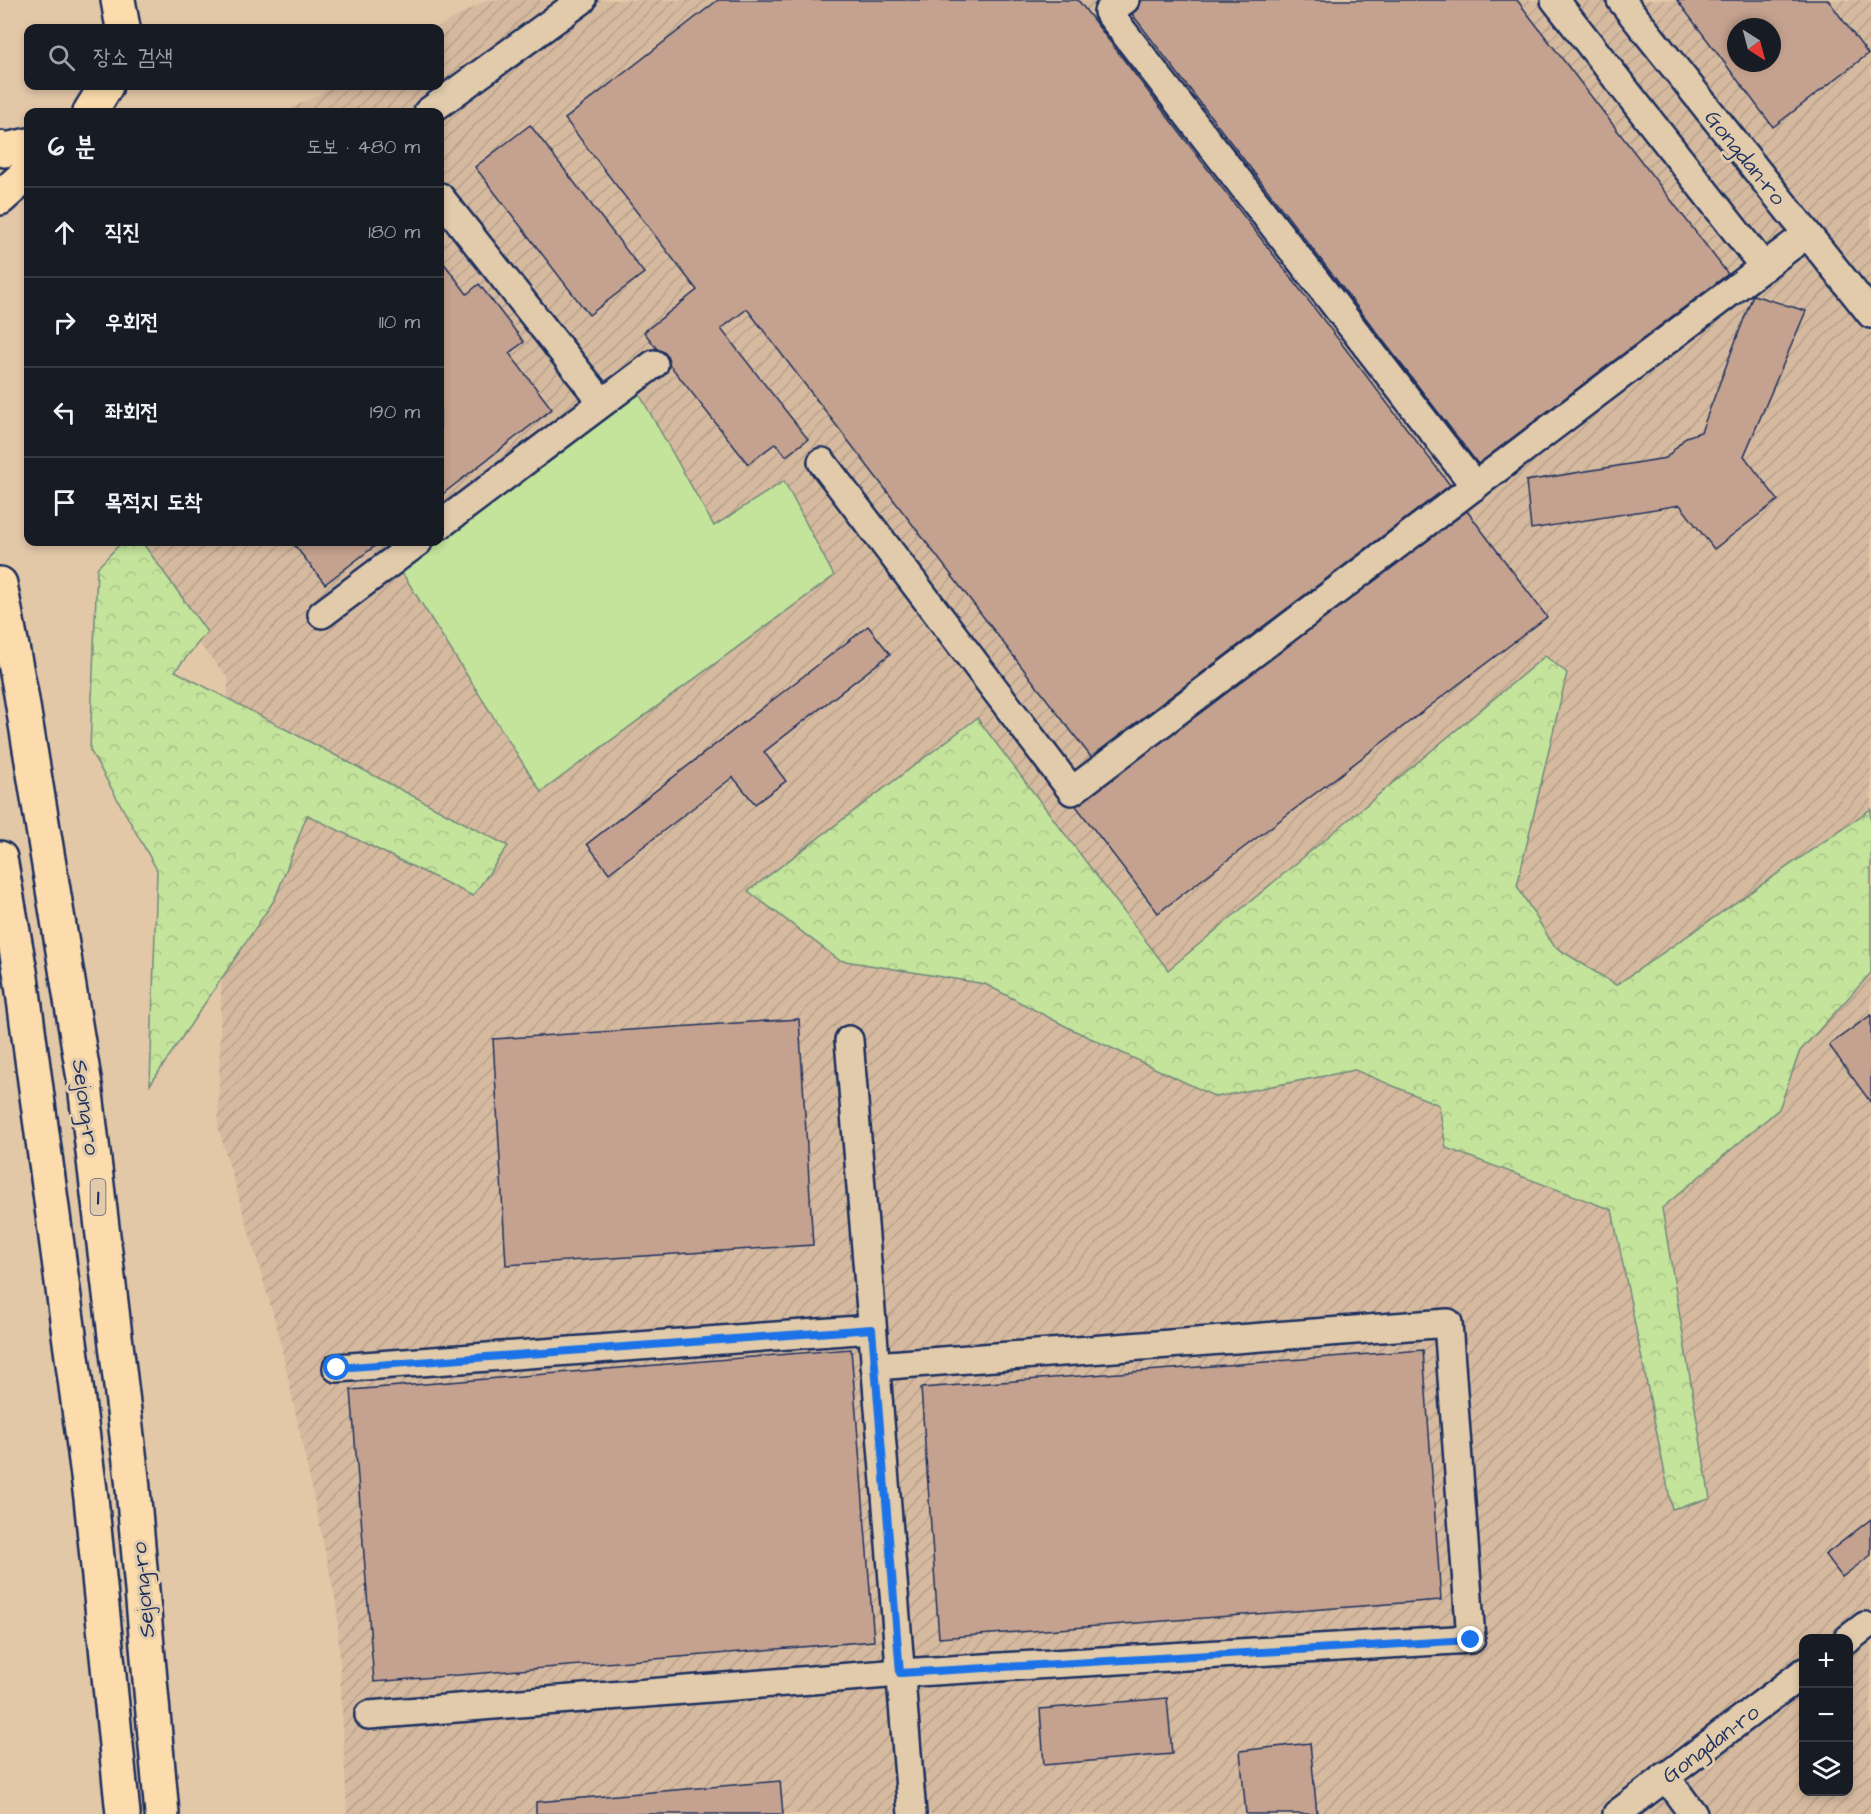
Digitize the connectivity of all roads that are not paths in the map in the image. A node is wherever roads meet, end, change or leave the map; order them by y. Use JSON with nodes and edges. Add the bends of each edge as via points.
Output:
{"nodes":[{"id":1,"x":118,"y":0,"type":"edge"},
{"id":2,"x":582,"y":0,"type":"edge"},
{"id":3,"x":1555,"y":0,"type":"edge"},
{"id":4,"x":1621,"y":0,"type":"edge"},
{"id":5,"x":1111,"y":4,"type":"edge"},
{"id":6,"x":122,"y":24,"type":"edge"},
{"id":7,"x":104,"y":90,"type":"edge"},
{"id":8,"x":92,"y":108,"type":"edge"},
{"id":9,"x":434,"y":108,"type":"edge"},
{"id":10,"x":24,"y":146,"type":"edge"},
{"id":11,"x":0,"y":148,"type":"edge"},
{"id":12,"x":24,"y":176,"type":"edge"},
{"id":13,"x":0,"y":198,"type":"edge"},
{"id":14,"x":444,"y":201,"type":"edge"},
{"id":15,"x":1807,"y":234,"type":"junction"},
{"id":16,"x":1764,"y":267,"type":"junction"},
{"id":17,"x":1871,"y":314,"type":"edge"},
{"id":18,"x":654,"y":364,"type":"dead end"},
{"id":19,"x":602,"y":402,"type":"junction"},
{"id":20,"x":822,"y":462,"type":"dead end"},
{"id":21,"x":1475,"y":486,"type":"junction"},
{"id":22,"x":444,"y":522,"type":"edge"},
{"id":23,"x":413,"y":546,"type":"edge"},
{"id":24,"x":0,"y":584,"type":"edge"},
{"id":25,"x":322,"y":614,"type":"dead end"},
{"id":26,"x":0,"y":858,"type":"edge"},
{"id":27,"x":849,"y":1040,"type":"dead end"},
{"id":28,"x":872,"y":1329,"type":"junction"},
{"id":29,"x":875,"y":1366,"type":"junction"},
{"id":30,"x":337,"y":1368,"type":"dead end"},
{"id":31,"x":900,"y":1673,"type":"junction"},
{"id":32,"x":1799,"y":1675,"type":"edge"},
{"id":33,"x":369,"y":1715,"type":"dead end"},
{"id":34,"x":1665,"y":1776,"type":"junction"},
{"id":35,"x":164,"y":1806,"type":"edge"},
{"id":36,"x":123,"y":1814,"type":"edge"},
{"id":37,"x":912,"y":1814,"type":"edge"},
{"id":38,"x":1617,"y":1814,"type":"edge"},
{"id":39,"x":1693,"y":1814,"type":"edge"}],
"edges":[{"from":1,"to":6,"type":"highway"},
{"from":2,"to":9,"type":"street"},
{"from":3,"to":16,"type":"street"},
{"from":4,"to":15,"type":"street","name":"Gongdan-ro"},
{"from":5,"to":21,"type":"street"},
{"from":7,"to":8,"type":"highway"},
{"from":10,"to":11,"type":"highway"},
{"from":12,"to":13,"type":"highway"},
{"from":14,"to":19,"type":"street"},
{"from":15,"to":16,"type":"street"},
{"from":15,"to":17,"type":"street","name":"Gongdan-ro"},
{"from":16,"to":21,"type":"street"},
{"from":18,"to":19,"type":"street"},
{"from":19,"to":22,"type":"street"},
{"from":20,"to":21,"type":"street","via":[[1072,791]]},
{"from":23,"to":25,"type":"street"},
{"from":24,"to":35,"type":"highway","name":"Sejong-ro","number":"1","via":[[85,1085],[132,1478]]},
{"from":26,"to":36,"type":"highway","name":"Sejong-ro","via":[[21,977],[91,1498]]},
{"from":27,"to":28,"type":"street"},
{"from":28,"to":29,"type":"street"},
{"from":28,"to":30,"type":"street"},
{"from":29,"to":31,"type":"street"},
{"from":29,"to":31,"type":"street","via":[[1448,1323],[1471,1640]]},
{"from":31,"to":33,"type":"street"},
{"from":31,"to":37,"type":"street"},
{"from":32,"to":34,"type":"street","name":"Gongdan-ro"},
{"from":34,"to":38,"type":"street","name":"Gongdan-ro"},
{"from":34,"to":39,"type":"street"}]}
